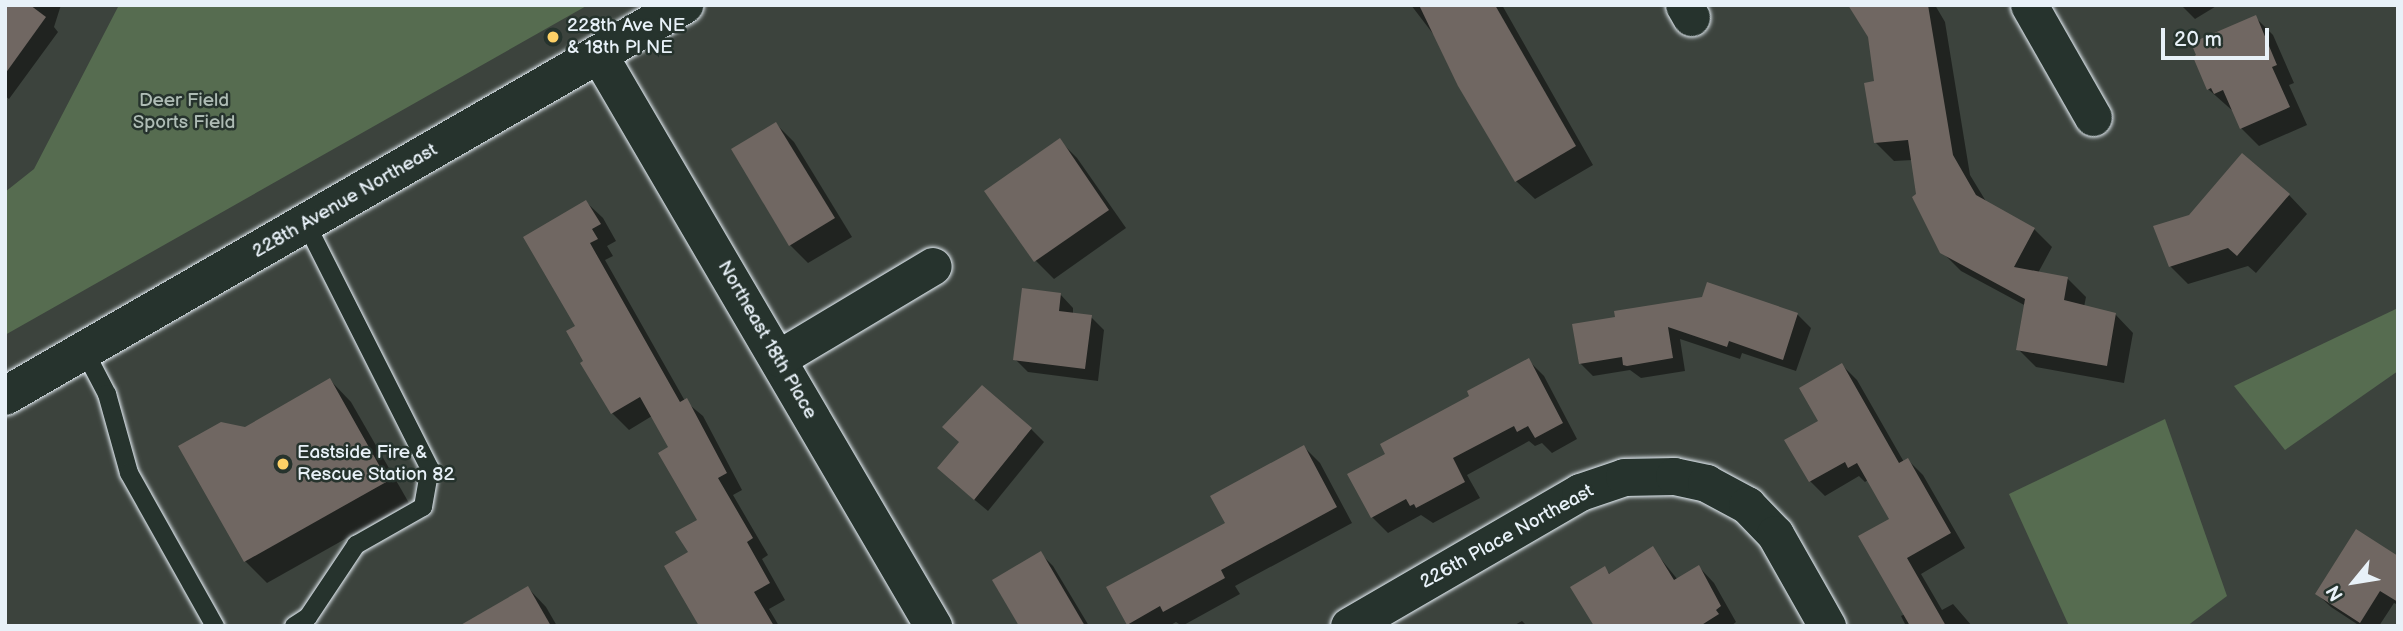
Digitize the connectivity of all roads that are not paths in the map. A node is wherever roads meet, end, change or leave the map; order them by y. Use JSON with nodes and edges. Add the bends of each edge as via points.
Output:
{"nodes":[{"id":1,"x":684,"y":5,"type":"edge"},
{"id":2,"x":2029,"y":5,"type":"edge"},
{"id":3,"x":599,"y":55,"type":"junction"},
{"id":4,"x":2093,"y":117,"type":"dead end"},
{"id":5,"x":306,"y":223,"type":"junction"},
{"id":6,"x":933,"y":265,"type":"dead end"},
{"id":7,"x":84,"y":350,"type":"junction"},
{"id":8,"x":779,"y":358,"type":"junction"},
{"id":9,"x":5,"y":396,"type":"edge"},
{"id":10,"x":215,"y":626,"type":"edge"},
{"id":11,"x":294,"y":626,"type":"edge"},
{"id":12,"x":933,"y":626,"type":"edge"},
{"id":13,"x":1349,"y":626,"type":"edge"},
{"id":14,"x":1827,"y":626,"type":"edge"}],
"edges":[{"from":1,"to":3,"type":"main road","name":"228th Avenue Northeast"},
{"from":2,"to":4,"type":"street"},
{"from":3,"to":5,"type":"main road","name":"228th Avenue Northeast"},
{"from":3,"to":8,"type":"street","name":"Northeast 18th Place"},
{"from":5,"to":7,"type":"main road","name":"228th Avenue Northeast"},
{"from":5,"to":11,"type":"lane","via":[[430,469],[423,507],[356,545],[308,617]]},
{"from":6,"to":8,"type":"street"},
{"from":7,"to":9,"type":"main road","name":"228th Avenue Northeast"},
{"from":7,"to":10,"type":"lane","via":[[107,394],[129,473]]},
{"from":8,"to":12,"type":"street","name":"Northeast 18th Place"},
{"from":13,"to":14,"type":"street","name":"226th Place Northeast","via":[[1580,492],[1624,477],[1674,476],[1706,483],[1747,505],[1775,534]]}]}
